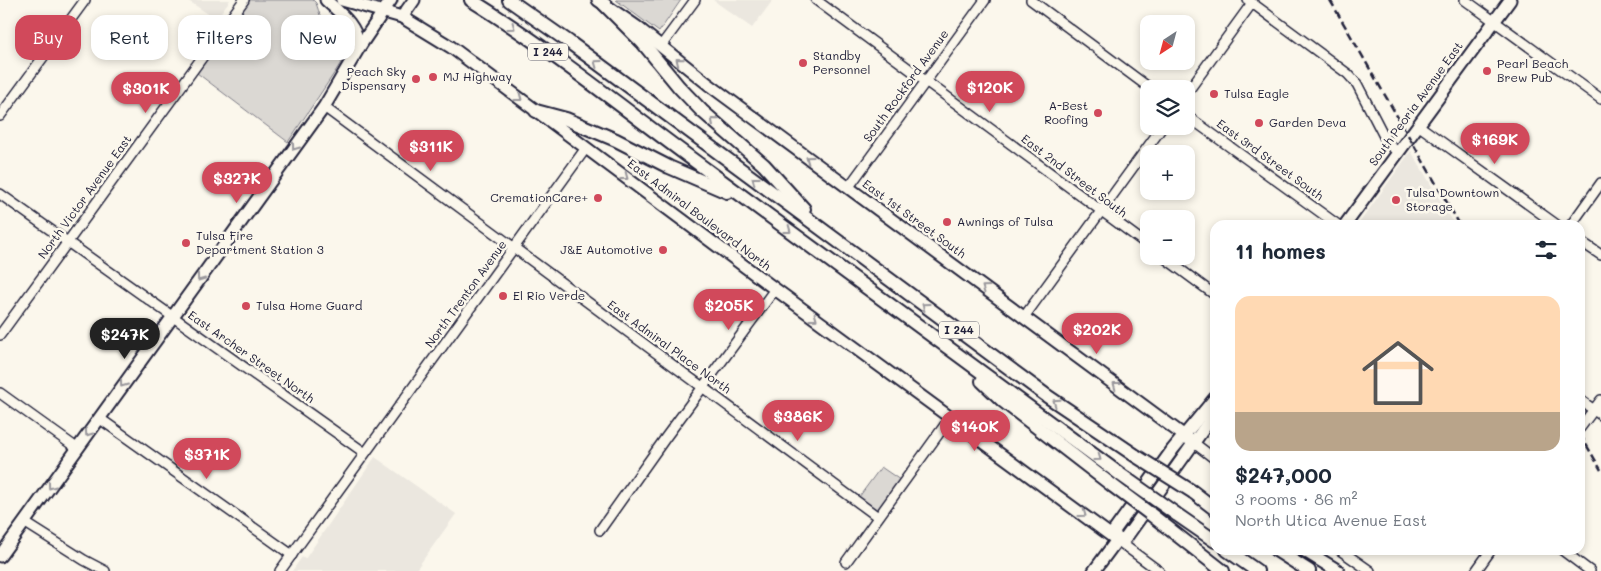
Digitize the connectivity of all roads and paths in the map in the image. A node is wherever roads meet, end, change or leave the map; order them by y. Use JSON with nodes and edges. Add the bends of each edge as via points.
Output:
{"nodes":[{"id":1,"x":85,"y":0,"type":"edge"},
{"id":2,"x":244,"y":0,"type":"edge"},
{"id":3,"x":326,"y":0,"type":"edge"},
{"id":4,"x":342,"y":0,"type":"edge"},
{"id":5,"x":390,"y":0,"type":"edge"},
{"id":6,"x":471,"y":0,"type":"edge"},
{"id":7,"x":509,"y":0,"type":"edge"},
{"id":8,"x":695,"y":0,"type":"edge"},
{"id":9,"x":816,"y":0,"type":"edge"},
{"id":10,"x":985,"y":0,"type":"edge"},
{"id":11,"x":1031,"y":0,"type":"edge"},
{"id":12,"x":1465,"y":0,"type":"edge"},
{"id":13,"x":1510,"y":0,"type":"edge"},
{"id":14,"x":413,"y":1,"type":"edge"},
{"id":15,"x":601,"y":2,"type":"edge"},
{"id":16,"x":1250,"y":2,"type":"edge"},
{"id":17,"x":382,"y":11,"type":"junction"},
{"id":18,"x":402,"y":17,"type":"junction"},
{"id":19,"x":1494,"y":21,"type":"junction"},
{"id":20,"x":360,"y":46,"type":"junction"},
{"id":21,"x":661,"y":46,"type":"junction"},
{"id":22,"x":926,"y":81,"type":"junction"},
{"id":23,"x":1140,"y":81,"type":"edge"},
{"id":24,"x":1195,"y":81,"type":"edge"},
{"id":25,"x":1601,"y":98,"type":"edge"},
{"id":26,"x":324,"y":107,"type":"junction"},
{"id":27,"x":536,"y":111,"type":"junction"},
{"id":28,"x":0,"y":116,"type":"edge"},
{"id":29,"x":1195,"y":121,"type":"edge"},
{"id":30,"x":1418,"y":125,"type":"junction"},
{"id":31,"x":1156,"y":135,"type":"edge"},
{"id":32,"x":586,"y":148,"type":"junction"},
{"id":33,"x":1398,"y":152,"type":"junction"},
{"id":34,"x":1601,"y":183,"type":"edge"},
{"id":35,"x":848,"y":188,"type":"junction"},
{"id":36,"x":0,"y":194,"type":"edge"},
{"id":37,"x":749,"y":201,"type":"junction"},
{"id":38,"x":1101,"y":211,"type":"junction"},
{"id":39,"x":1331,"y":220,"type":"edge"},
{"id":40,"x":1349,"y":220,"type":"edge"},
{"id":41,"x":1550,"y":220,"type":"edge"},
{"id":42,"x":1575,"y":220,"type":"edge"},
{"id":43,"x":822,"y":230,"type":"junction"},
{"id":44,"x":1140,"y":239,"type":"edge"},
{"id":45,"x":68,"y":242,"type":"junction"},
{"id":46,"x":1585,"y":245,"type":"edge"},
{"id":47,"x":514,"y":248,"type":"junction"},
{"id":48,"x":1585,"y":251,"type":"edge"},
{"id":49,"x":1601,"y":256,"type":"edge"},
{"id":50,"x":1174,"y":265,"type":"edge"},
{"id":51,"x":775,"y":289,"type":"junction"},
{"id":52,"x":1210,"y":291,"type":"edge"},
{"id":53,"x":172,"y":316,"type":"junction"},
{"id":54,"x":1024,"y":317,"type":"junction"},
{"id":55,"x":0,"y":336,"type":"edge"},
{"id":56,"x":946,"y":347,"type":"junction"},
{"id":57,"x":703,"y":387,"type":"junction"},
{"id":58,"x":0,"y":393,"type":"edge"},
{"id":59,"x":1601,"y":400,"type":"edge"},
{"id":60,"x":1585,"y":403,"type":"edge"},
{"id":61,"x":1210,"y":404,"type":"edge"},
{"id":62,"x":1598,"y":412,"type":"edge"},
{"id":63,"x":99,"y":418,"type":"junction"},
{"id":64,"x":950,"y":418,"type":"junction"},
{"id":65,"x":1210,"y":420,"type":"edge"},
{"id":66,"x":1585,"y":424,"type":"edge"},
{"id":67,"x":1184,"y":436,"type":"junction"},
{"id":68,"x":1194,"y":444,"type":"junction"},
{"id":69,"x":78,"y":449,"type":"junction"},
{"id":70,"x":365,"y":453,"type":"junction"},
{"id":71,"x":1210,"y":455,"type":"edge"},
{"id":72,"x":1193,"y":492,"type":"junction"},
{"id":73,"x":1210,"y":500,"type":"edge"},
{"id":74,"x":1210,"y":505,"type":"edge"},
{"id":75,"x":878,"y":517,"type":"junction"},
{"id":76,"x":24,"y":522,"type":"junction"},
{"id":77,"x":600,"y":530,"type":"dead end"},
{"id":78,"x":1210,"y":538,"type":"edge"},
{"id":79,"x":1117,"y":540,"type":"junction"},
{"id":80,"x":292,"y":554,"type":"junction"},
{"id":81,"x":1235,"y":555,"type":"edge"},
{"id":82,"x":1284,"y":555,"type":"edge"},
{"id":83,"x":1312,"y":555,"type":"edge"},
{"id":84,"x":1347,"y":555,"type":"edge"},
{"id":85,"x":1487,"y":555,"type":"edge"},
{"id":86,"x":1569,"y":555,"type":"edge"},
{"id":87,"x":0,"y":556,"type":"edge"},
{"id":88,"x":846,"y":562,"type":"dead end"},
{"id":89,"x":105,"y":571,"type":"edge"},
{"id":90,"x":280,"y":571,"type":"edge"},
{"id":91,"x":1094,"y":571,"type":"edge"},
{"id":92,"x":1159,"y":571,"type":"edge"},
{"id":93,"x":1223,"y":571,"type":"edge"},
{"id":94,"x":1258,"y":571,"type":"edge"},
{"id":95,"x":1309,"y":571,"type":"edge"},
{"id":96,"x":1338,"y":571,"type":"edge"},
{"id":97,"x":1370,"y":571,"type":"edge"},
{"id":98,"x":1476,"y":571,"type":"edge"},
{"id":99,"x":1590,"y":571,"type":"edge"}],
"edges":[{"from":1,"to":28,"type":"street"},
{"from":2,"to":45,"type":"street","name":"North Victor Avenue East"},
{"from":3,"to":20,"type":"main road","via":[[351,24]]},
{"from":4,"to":17,"type":"main road","name":"East Admiral Boulevard North"},
{"from":5,"to":17,"type":"main road"},
{"from":6,"to":37,"type":"highway","number":"I 244","one_way":true,"via":[[543,48]]},
{"from":43,"to":7,"type":"highway","number":"I 244","one_way":true},
{"from":8,"to":21,"type":"street"},
{"from":9,"to":22,"type":"street","name":"East 2nd Street South"},
{"from":10,"to":22,"type":"street","name":"South Rockford Avenue"},
{"from":11,"to":23,"type":"street"},
{"from":12,"to":19,"type":"street"},
{"from":13,"to":19,"type":"main road","name":"South Peoria Avenue East"},
{"from":14,"to":18,"type":"main road"},
{"from":15,"to":21,"type":"main road","name":"East 1st Street South"},
{"from":43,"to":15,"type":"highway","one_way":true,"via":[[764,165],[702,111],[642,42]]},
{"from":16,"to":24,"type":"street"},
{"from":16,"to":33,"type":"street","via":[[1348,74],[1357,84],[1388,144]]},
{"from":17,"to":18,"type":"main road","name":"East Admiral Boulevard North"},
{"from":17,"to":20,"type":"main road"},
{"from":18,"to":27,"type":"main road","name":"East Admiral Boulevard North","one_way":true,"via":[[451,47]]},
{"from":19,"to":25,"type":"street"},
{"from":19,"to":30,"type":"main road","name":"South Peoria Avenue East"},
{"from":20,"to":26,"type":"main road"},
{"from":35,"to":21,"type":"main road","name":"East 1st Street South","one_way":true},
{"from":22,"to":35,"type":"street","name":"South Rockford Avenue"},
{"from":22,"to":38,"type":"street","name":"East 2nd Street South"},
{"from":26,"to":47,"type":"street","name":"East Admiral Place North"},
{"from":26,"to":53,"type":"main road","one_way":true},
{"from":27,"to":32,"type":"main road","name":"East Admiral Boulevard North"},
{"from":27,"to":37,"type":"highway","via":[[566,119]]},
{"from":29,"to":39,"type":"street","name":"East 3rd Street South"},
{"from":30,"to":33,"type":"main road","name":"South Peoria Avenue East"},
{"from":30,"to":41,"type":"street"},
{"from":31,"to":38,"type":"street"},
{"from":32,"to":47,"type":"street","name":"North Trenton Avenue"},
{"from":32,"to":51,"type":"main road","name":"East Admiral Boulevard North","one_way":true},
{"from":33,"to":40,"type":"main road","name":"South Peoria Avenue East"},
{"from":34,"to":42,"type":"street"},
{"from":54,"to":35,"type":"main road","name":"East 1st Street South","one_way":true},
{"from":36,"to":45,"type":"street","name":"East Archer Street North"},
{"from":37,"to":56,"type":"highway","number":"I 244","one_way":true},
{"from":38,"to":44,"type":"street","name":"East 2nd Street South"},
{"from":38,"to":54,"type":"street"},
{"from":72,"to":43,"type":"highway","number":"I 244","one_way":true,"bridge":true,"via":[[1047,396]]},
{"from":45,"to":53,"type":"street","name":"East Archer Street North"},
{"from":45,"to":55,"type":"street","name":"North Victor Avenue East"},
{"from":46,"to":49,"type":"street"},
{"from":47,"to":57,"type":"street","name":"East Admiral Place North"},
{"from":47,"to":70,"type":"street","name":"North Trenton Avenue"},
{"from":48,"to":49,"type":"street"},
{"from":50,"to":52,"type":"street"},
{"from":51,"to":57,"type":"street"},
{"from":51,"to":64,"type":"main road","name":"East Admiral Boulevard North","one_way":true},
{"from":53,"to":63,"type":"main road","one_way":true},
{"from":53,"to":70,"type":"street","name":"East Archer Street North"},
{"from":67,"to":54,"type":"main road","name":"East 1st Street South","one_way":true},
{"from":56,"to":78,"type":"highway","one_way":true,"bridge":true},
{"from":56,"to":93,"type":"highway","number":"I 244","bridge":true,"via":[[1003,401]]},
{"from":57,"to":75,"type":"street","name":"East Admiral Place North"},
{"from":57,"to":77,"type":"street"},
{"from":58,"to":69,"type":"street"},
{"from":59,"to":62,"type":"street"},
{"from":60,"to":62,"type":"street"},
{"from":61,"to":67,"type":"main road"},
{"from":62,"to":66,"type":"street"},
{"from":63,"to":69,"type":"main road","one_way":true},
{"from":63,"to":80,"type":"street"},
{"from":64,"to":75,"type":"street"},
{"from":64,"to":79,"type":"main road","name":"East Admiral Boulevard North","one_way":true},
{"from":65,"to":68,"type":"main road"},
{"from":67,"to":68,"type":"main road","name":"East 1st Street South"},
{"from":67,"to":79,"type":"main road","via":[[1114,531]]},
{"from":68,"to":71,"type":"street","name":"East 1st Street South"},
{"from":68,"to":79,"type":"main road","via":[[1125,539]]},
{"from":69,"to":76,"type":"main road","one_way":true},
{"from":70,"to":80,"type":"street","name":"North Trenton Avenue"},
{"from":72,"to":73,"type":"highway"},
{"from":72,"to":74,"type":"highway","number":"I 244"},
{"from":75,"to":88,"type":"street"},
{"from":76,"to":87,"type":"main road"},
{"from":76,"to":89,"type":"street"},
{"from":79,"to":91,"type":"main road"},
{"from":79,"to":92,"type":"street","name":"East Admiral Boulevard North"},
{"from":80,"to":90,"type":"street","name":"North Trenton Avenue"},
{"from":81,"to":94,"type":"highway"},
{"from":82,"to":95,"type":"highway"},
{"from":83,"to":96,"type":"highway"},
{"from":84,"to":97,"type":"street"},
{"from":85,"to":98,"type":"street"},
{"from":86,"to":99,"type":"street"}]}
